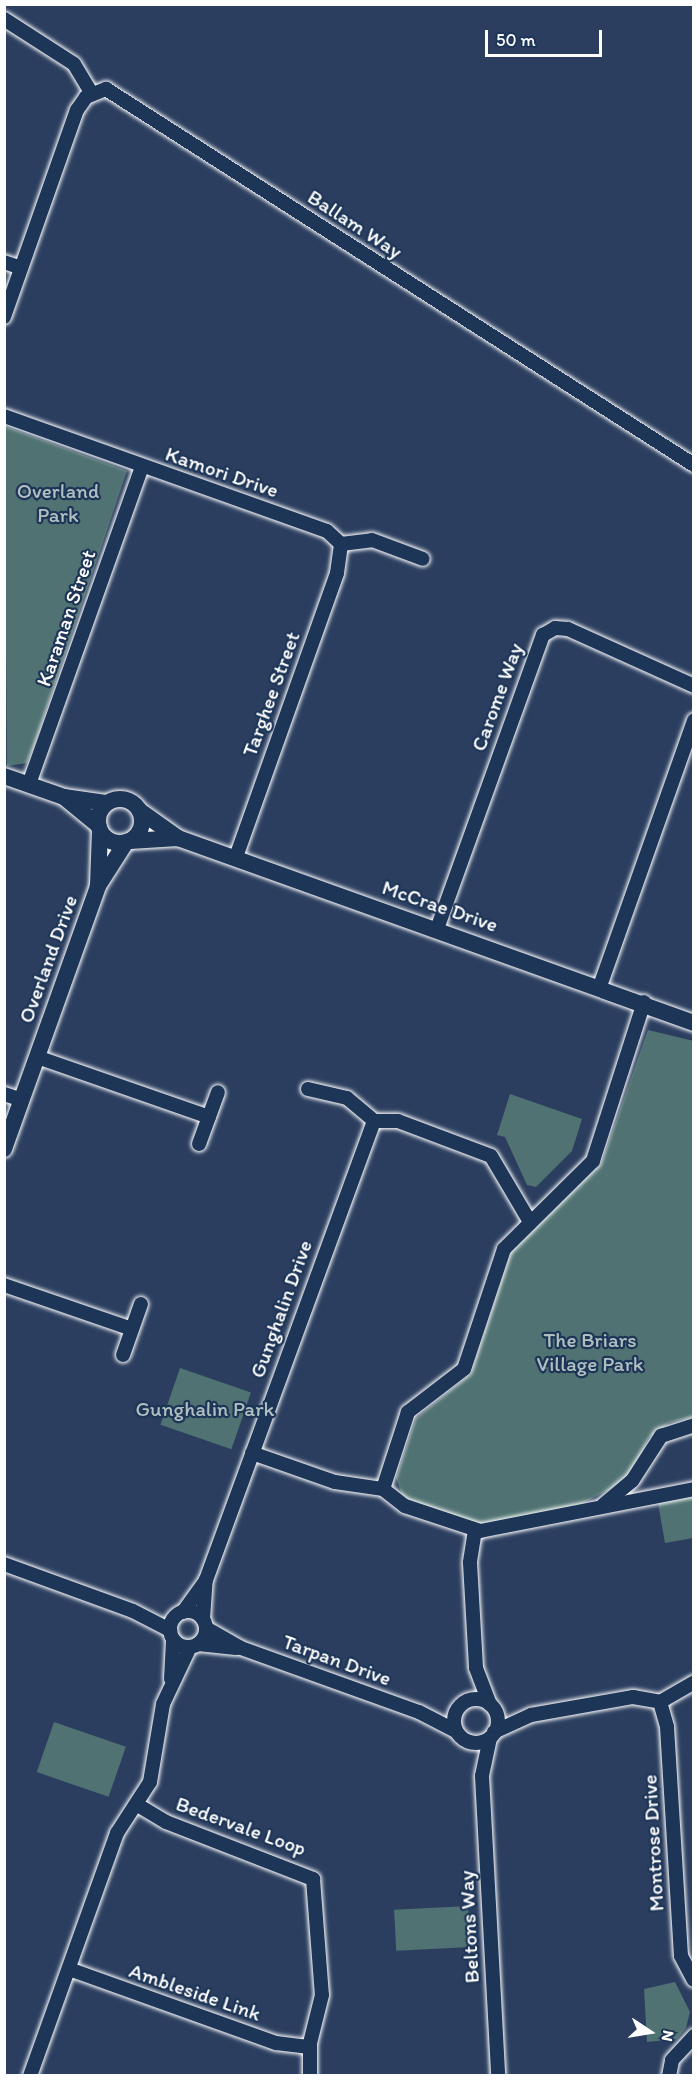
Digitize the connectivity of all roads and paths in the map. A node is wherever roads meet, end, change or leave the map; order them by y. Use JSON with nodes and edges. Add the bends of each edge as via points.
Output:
{"nodes":[{"id":1,"x":4,"y":19,"type":"edge"},
{"id":2,"x":92,"y":94,"type":"junction"},
{"id":3,"x":4,"y":262,"type":"edge"},
{"id":4,"x":21,"y":268,"type":"junction"},
{"id":5,"x":4,"y":317,"type":"edge"},
{"id":6,"x":4,"y":416,"type":"edge"},
{"id":7,"x":693,"y":465,"type":"edge"},
{"id":8,"x":142,"y":466,"type":"junction"},
{"id":9,"x":340,"y":544,"type":"junction"},
{"id":10,"x":423,"y":559,"type":"dead end"},
{"id":11,"x":693,"y":686,"type":"edge"},
{"id":12,"x":693,"y":720,"type":"edge"},
{"id":13,"x":4,"y":776,"type":"edge"},
{"id":14,"x":29,"y":784,"type":"junction"},
{"id":15,"x":63,"y":797,"type":"junction"},
{"id":16,"x":106,"y":803,"type":"junction"},
{"id":17,"x":140,"y":811,"type":"junction"},
{"id":18,"x":100,"y":828,"type":"junction"},
{"id":19,"x":178,"y":838,"type":"junction"},
{"id":20,"x":128,"y":841,"type":"junction"},
{"id":21,"x":236,"y":857,"type":"junction"},
{"id":22,"x":98,"y":886,"type":"junction"},
{"id":23,"x":437,"y":929,"type":"junction"},
{"id":24,"x":600,"y":986,"type":"junction"},
{"id":25,"x":644,"y":1002,"type":"junction"},
{"id":26,"x":691,"y":1019,"type":"edge"},
{"id":27,"x":37,"y":1057,"type":"junction"},
{"id":28,"x":308,"y":1089,"type":"dead end"},
{"id":29,"x":218,"y":1092,"type":"dead end"},
{"id":30,"x":4,"y":1094,"type":"edge"},
{"id":31,"x":22,"y":1100,"type":"junction"},
{"id":32,"x":209,"y":1118,"type":"junction"},
{"id":33,"x":374,"y":1121,"type":"junction"},
{"id":34,"x":199,"y":1144,"type":"dead end"},
{"id":35,"x":4,"y":1149,"type":"edge"},
{"id":36,"x":530,"y":1222,"type":"junction"},
{"id":37,"x":4,"y":1285,"type":"edge"},
{"id":38,"x":141,"y":1304,"type":"dead end"},
{"id":39,"x":132,"y":1329,"type":"junction"},
{"id":40,"x":123,"y":1355,"type":"dead end"},
{"id":41,"x":693,"y":1425,"type":"edge"},
{"id":42,"x":252,"y":1453,"type":"junction"},
{"id":43,"x":383,"y":1489,"type":"junction"},
{"id":44,"x":693,"y":1489,"type":"edge"},
{"id":45,"x":601,"y":1506,"type":"junction"},
{"id":46,"x":475,"y":1530,"type":"junction"},
{"id":47,"x":4,"y":1564,"type":"edge"},
{"id":48,"x":206,"y":1580,"type":"junction"},
{"id":49,"x":205,"y":1624,"type":"junction"},
{"id":50,"x":175,"y":1625,"type":"junction"},
{"id":51,"x":194,"y":1646,"type":"junction"},
{"id":52,"x":241,"y":1648,"type":"junction"},
{"id":53,"x":476,"y":1668,"type":"junction"},
{"id":54,"x":693,"y":1682,"type":"edge"},
{"id":55,"x":171,"y":1684,"type":"junction"},
{"id":56,"x":660,"y":1702,"type":"junction"},
{"id":57,"x":459,"y":1707,"type":"junction"},
{"id":58,"x":492,"y":1707,"type":"junction"},
{"id":59,"x":420,"y":1712,"type":"junction"},
{"id":60,"x":531,"y":1715,"type":"junction"},
{"id":61,"x":459,"y":1734,"type":"junction"},
{"id":62,"x":492,"y":1735,"type":"junction"},
{"id":63,"x":482,"y":1776,"type":"junction"},
{"id":64,"x":136,"y":1804,"type":"junction"},
{"id":65,"x":69,"y":1970,"type":"junction"},
{"id":66,"x":693,"y":1980,"type":"edge"},
{"id":67,"x":693,"y":2036,"type":"edge"},
{"id":68,"x":310,"y":2047,"type":"junction"},
{"id":69,"x":30,"y":2076,"type":"edge"},
{"id":70,"x":310,"y":2076,"type":"edge"},
{"id":71,"x":498,"y":2076,"type":"edge"},
{"id":72,"x":669,"y":2076,"type":"edge"}],
"edges":[{"from":1,"to":2,"type":"street","via":[[74,64]]},
{"from":2,"to":4,"type":"street","via":[[78,110]]},
{"from":2,"to":7,"type":"street","name":"Ballam Way","via":[[106,89],[120,94],[545,375]]},
{"from":3,"to":4,"type":"street"},
{"from":4,"to":5,"type":"street"},
{"from":6,"to":8,"type":"street","name":"Kamori Drive"},
{"from":8,"to":9,"type":"street","name":"Kamori Drive","via":[[327,531]]},
{"from":8,"to":14,"type":"street","name":"Karaman Street"},
{"from":9,"to":10,"type":"street","via":[[372,540]]},
{"from":9,"to":21,"type":"street","name":"Targhee Street","via":[[337,573]]},
{"from":11,"to":23,"type":"street","name":"Carome Way","via":[[568,629],[555,628],[543,635]]},
{"from":12,"to":24,"type":"street"},
{"from":13,"to":14,"type":"street"},
{"from":14,"to":15,"type":"street"},
{"from":15,"to":16,"type":"street"},
{"from":15,"to":18,"type":"street"},
{"from":16,"to":17,"type":"street","via":[[129,800]]},
{"from":16,"to":18,"type":"street"},
{"from":17,"to":19,"type":"street","name":"McCrae Drive"},
{"from":17,"to":20,"type":"street","via":[[140,831]]},
{"from":18,"to":20,"type":"street","via":[[111,841]]},
{"from":18,"to":22,"type":"street","name":"Overland Drive"},
{"from":19,"to":20,"type":"street","name":"McCrae Drive"},
{"from":19,"to":21,"type":"street","name":"McCrae Drive"},
{"from":20,"to":22,"type":"street","name":"Overland Drive"},
{"from":21,"to":23,"type":"street","name":"McCrae Drive"},
{"from":22,"to":27,"type":"street","name":"Overland Drive"},
{"from":23,"to":24,"type":"street","name":"McCrae Drive"},
{"from":24,"to":25,"type":"street","name":"McCrae Drive"},
{"from":25,"to":26,"type":"street","name":"McCrae Drive"},
{"from":25,"to":36,"type":"street","via":[[593,1161]]},
{"from":27,"to":31,"type":"street","name":"Overland Drive"},
{"from":27,"to":32,"type":"street"},
{"from":28,"to":33,"type":"street","via":[[347,1098]]},
{"from":29,"to":32,"type":"street"},
{"from":30,"to":31,"type":"street"},
{"from":31,"to":35,"type":"street","name":"Overland Drive"},
{"from":32,"to":34,"type":"street"},
{"from":33,"to":36,"type":"street","via":[[398,1121],[491,1156]]},
{"from":33,"to":42,"type":"street","name":"Gunghalin Drive"},
{"from":36,"to":43,"type":"street","via":[[500,1257],[464,1369],[402,1421]]},
{"from":37,"to":39,"type":"street"},
{"from":38,"to":39,"type":"street"},
{"from":39,"to":40,"type":"street"},
{"from":41,"to":45,"type":"street","via":[[661,1436],[632,1481]]},
{"from":42,"to":43,"type":"street","via":[[335,1482]]},
{"from":42,"to":48,"type":"street","name":"Gunghalin Drive"},
{"from":43,"to":46,"type":"street","via":[[405,1506]]},
{"from":44,"to":45,"type":"street"},
{"from":45,"to":46,"type":"street"},
{"from":46,"to":53,"type":"street","via":[[470,1563]]},
{"from":47,"to":50,"type":"street"},
{"from":48,"to":49,"type":"street","name":"Gunghalin Drive"},
{"from":48,"to":50,"type":"street","name":"Gunghalin Drive"},
{"from":49,"to":50,"type":"street","name":"Tarpan Drive"},
{"from":49,"to":51,"type":"street"},
{"from":49,"to":52,"type":"street","name":"Tarpan Drive"},
{"from":50,"to":51,"type":"street","name":"Tarpan Drive"},
{"from":50,"to":55,"type":"street"},
{"from":51,"to":52,"type":"street","name":"Tarpan Drive"},
{"from":51,"to":55,"type":"street"},
{"from":52,"to":59,"type":"street","name":"Tarpan Drive"},
{"from":53,"to":57,"type":"street"},
{"from":53,"to":58,"type":"street"},
{"from":54,"to":56,"type":"street"},
{"from":55,"to":64,"type":"street","via":[[159,1717],[150,1782]]},
{"from":56,"to":60,"type":"street","via":[[642,1696]]},
{"from":56,"to":66,"type":"street","name":"Montrose Drive","via":[[667,1727],[680,1949]]},
{"from":57,"to":58,"type":"street","via":[[472,1699]]},
{"from":57,"to":59,"type":"street","name":"Tarpan Drive"},
{"from":57,"to":61,"type":"street"},
{"from":58,"to":60,"type":"street"},
{"from":58,"to":62,"type":"street"},
{"from":59,"to":61,"type":"street","name":"Tarpan Drive"},
{"from":60,"to":62,"type":"street"},
{"from":61,"to":62,"type":"street","via":[[472,1743]]},
{"from":61,"to":63,"type":"street","name":"Beltons Way"},
{"from":62,"to":63,"type":"street","name":"Beltons Way"},
{"from":63,"to":71,"type":"street","name":"Beltons Way"},
{"from":64,"to":65,"type":"street","via":[[117,1833]]},
{"from":64,"to":68,"type":"street","name":"Bedervale Loop","via":[[166,1822],[313,1879],[322,1995]]},
{"from":65,"to":68,"type":"street","name":"Ambleside Link","via":[[276,2043]]},
{"from":65,"to":69,"type":"street"},
{"from":67,"to":72,"type":"street","via":[[672,2060]]},
{"from":68,"to":70,"type":"street","name":"Bedervale Loop"}]}
